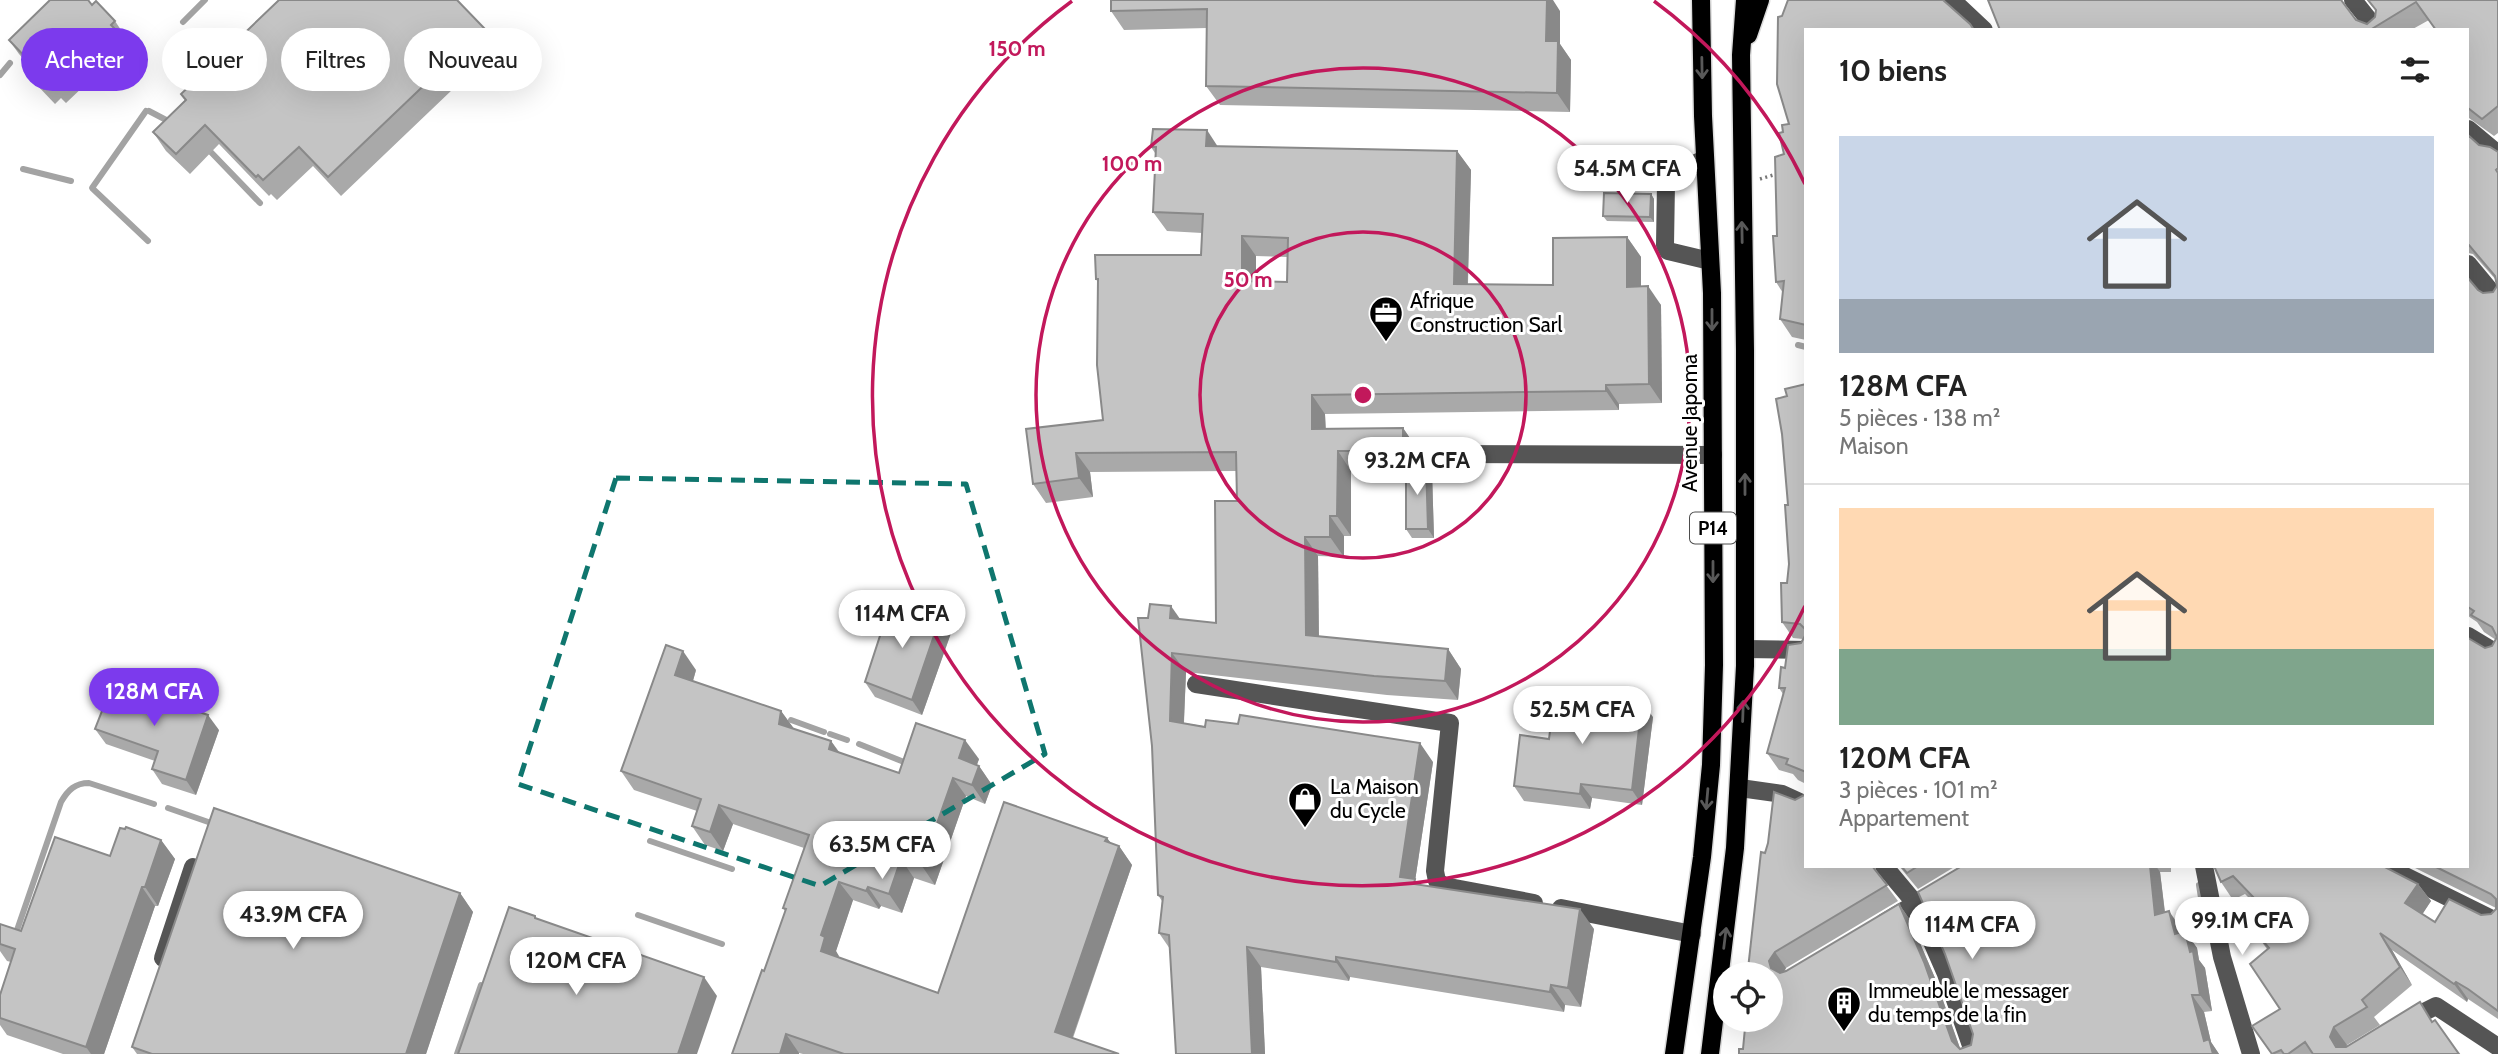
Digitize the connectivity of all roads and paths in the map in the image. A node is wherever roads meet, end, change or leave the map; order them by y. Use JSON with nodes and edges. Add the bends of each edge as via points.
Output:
{"nodes":[{"id":1,"x":1701,"y":0,"type":"edge"},
{"id":2,"x":1745,"y":0,"type":"edge"},
{"id":3,"x":1760,"y":0,"type":"edge"},
{"id":4,"x":1952,"y":0,"type":"edge"},
{"id":5,"x":2353,"y":0,"type":"edge"},
{"id":6,"x":1982,"y":28,"type":"edge"},
{"id":7,"x":2375,"y":28,"type":"edge"},
{"id":8,"x":1741,"y":55,"type":"junction"},
{"id":9,"x":2469,"y":130,"type":"edge"},
{"id":10,"x":2498,"y":155,"type":"edge"},
{"id":11,"x":1705,"y":159,"type":"junction"},
{"id":12,"x":1782,"y":173,"type":"edge"},
{"id":13,"x":1742,"y":185,"type":"junction"},
{"id":14,"x":1710,"y":261,"type":"junction"},
{"id":15,"x":2469,"y":265,"type":"edge"},
{"id":16,"x":2495,"y":290,"type":"edge"},
{"id":17,"x":1712,"y":293,"type":"junction"},
{"id":18,"x":1743,"y":293,"type":"junction"},
{"id":19,"x":1431,"y":454,"type":"dead end"},
{"id":20,"x":1713,"y":455,"type":"junction"},
{"id":21,"x":2469,"y":637,"type":"edge"},
{"id":22,"x":1745,"y":649,"type":"junction"},
{"id":23,"x":1804,"y":650,"type":"edge"},
{"id":24,"x":2498,"y":654,"type":"edge"},
{"id":25,"x":1196,"y":684,"type":"dead end"},
{"id":26,"x":1740,"y":788,"type":"junction"},
{"id":27,"x":1804,"y":803,"type":"edge"},
{"id":28,"x":193,"y":866,"type":"edge"},
{"id":29,"x":1886,"y":868,"type":"edge"},
{"id":30,"x":1976,"y":868,"type":"edge"},
{"id":31,"x":2204,"y":868,"type":"edge"},
{"id":32,"x":2397,"y":872,"type":"edge"},
{"id":33,"x":1915,"y":903,"type":"junction"},
{"id":34,"x":2498,"y":922,"type":"edge"},
{"id":35,"x":1870,"y":930,"type":"edge"},
{"id":36,"x":1692,"y":934,"type":"junction"},
{"id":37,"x":156,"y":979,"type":"edge"},
{"id":38,"x":2386,"y":1034,"type":"edge"},
{"id":39,"x":2498,"y":1047,"type":"edge"},
{"id":40,"x":1674,"y":1054,"type":"edge"},
{"id":41,"x":1710,"y":1054,"type":"edge"},
{"id":42,"x":1974,"y":1054,"type":"edge"},
{"id":43,"x":2251,"y":1054,"type":"edge"}],
"edges":[{"from":1,"to":11,"type":"main road","name":"Avenue Japoma","number":"P14","one_way":true},
{"from":2,"to":8,"type":"main road","number":"P14"},
{"from":3,"to":8,"type":"main road"},
{"from":4,"to":6,"type":"street"},
{"from":5,"to":7,"type":"street"},
{"from":8,"to":13,"type":"main road","number":"P14"},
{"from":9,"to":10,"type":"street"},
{"from":11,"to":14,"type":"main road","name":"Avenue Japoma","number":"P14"},
{"from":11,"to":14,"type":"street","via":[[1672,174],[1666,183],[1665,245],[1675,254]]},
{"from":12,"to":13,"type":"path"},
{"from":18,"to":13,"type":"main road","number":"P14","one_way":true},
{"from":14,"to":17,"type":"main road","name":"Avenue Japoma","number":"P14"},
{"from":15,"to":16,"type":"street"},
{"from":17,"to":18,"type":"main road"},
{"from":17,"to":20,"type":"main road","name":"Avenue Japoma","number":"P14","one_way":true},
{"from":22,"to":18,"type":"main road","number":"P14","one_way":true},
{"from":19,"to":20,"type":"street"},
{"from":20,"to":36,"type":"main road","name":"Avenue Japoma","number":"P14","one_way":true,"via":[[1710,765]]},
{"from":21,"to":24,"type":"street"},
{"from":22,"to":23,"type":"street"},
{"from":26,"to":22,"type":"main road","number":"P14","one_way":true},
{"from":25,"to":36,"type":"street","via":[[1450,723],[1434,871],[1437,881]]},
{"from":26,"to":27,"type":"street","via":[[1782,794]]},
{"from":41,"to":26,"type":"main road","number":"P14","one_way":true},
{"from":28,"to":37,"type":"street"},
{"from":29,"to":33,"type":"street"},
{"from":30,"to":33,"type":"street"},
{"from":31,"to":43,"type":"street","via":[[2222,957]]},
{"from":32,"to":34,"type":"street"},
{"from":33,"to":35,"type":"street"},
{"from":33,"to":42,"type":"street"},
{"from":36,"to":40,"type":"main road","name":"Avenue Japoma","number":"P14"},
{"from":38,"to":39,"type":"street","via":[[2436,1006]]}]}
